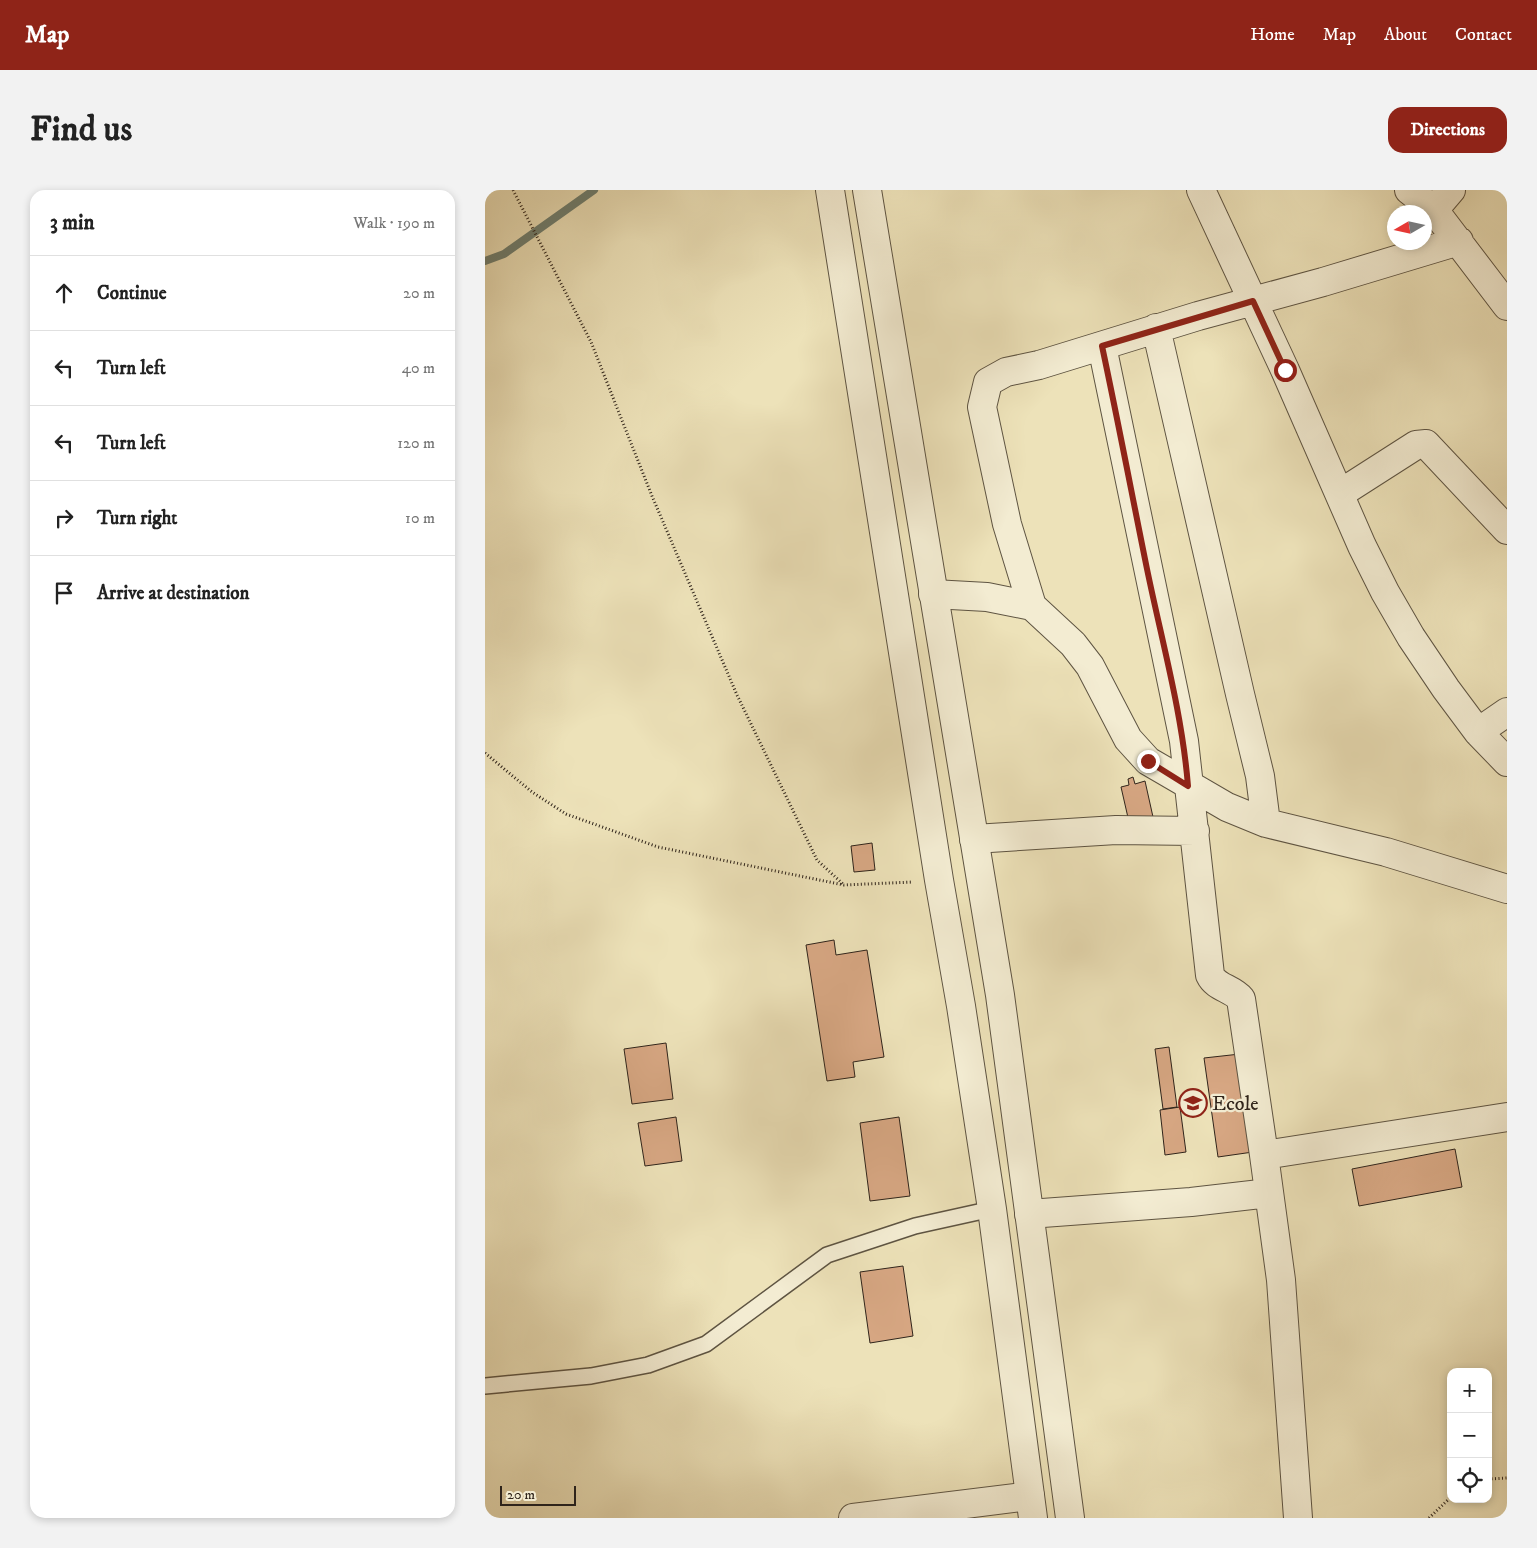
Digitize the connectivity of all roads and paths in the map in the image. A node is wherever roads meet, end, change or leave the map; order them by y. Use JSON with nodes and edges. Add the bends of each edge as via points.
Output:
{"nodes":[{"id":1,"x":513,"y":190,"type":"edge"},
{"id":2,"x":830,"y":190,"type":"edge"},
{"id":3,"x":867,"y":190,"type":"edge"},
{"id":4,"x":1201,"y":190,"type":"edge"},
{"id":5,"x":1409,"y":190,"type":"edge"},
{"id":6,"x":1451,"y":190,"type":"edge"},
{"id":7,"x":1433,"y":210,"type":"junction"},
{"id":8,"x":1459,"y":241,"type":"junction"},
{"id":9,"x":1253,"y":301,"type":"junction"},
{"id":10,"x":1507,"y":306,"type":"edge"},
{"id":11,"x":1157,"y":328,"type":"junction"},
{"id":12,"x":1102,"y":346,"type":"junction"},
{"id":13,"x":1341,"y":493,"type":"junction"},
{"id":14,"x":1507,"y":530,"type":"edge"},
{"id":15,"x":933,"y":594,"type":"junction"},
{"id":16,"x":1032,"y":606,"type":"junction"},
{"id":17,"x":1507,"y":712,"type":"edge"},
{"id":18,"x":1478,"y":732,"type":"junction"},
{"id":19,"x":485,"y":753,"type":"edge"},
{"id":20,"x":1507,"y":762,"type":"edge"},
{"id":21,"x":1188,"y":786,"type":"junction"},
{"id":22,"x":1266,"y":823,"type":"junction"},
{"id":23,"x":1195,"y":831,"type":"junction"},
{"id":24,"x":973,"y":839,"type":"junction"},
{"id":25,"x":939,"y":880,"type":"junction"},
{"id":26,"x":844,"y":885,"type":"junction"},
{"id":27,"x":1507,"y":889,"type":"edge"},
{"id":28,"x":1507,"y":1117,"type":"edge"},
{"id":29,"x":1264,"y":1155,"type":"junction"},
{"id":30,"x":1269,"y":1193,"type":"junction"},
{"id":31,"x":992,"y":1209,"type":"junction"},
{"id":32,"x":1029,"y":1214,"type":"junction"},
{"id":33,"x":485,"y":1386,"type":"edge"},
{"id":34,"x":1507,"y":1478,"type":"edge"},
{"id":35,"x":1492,"y":1479,"type":"edge"},
{"id":36,"x":1447,"y":1501,"type":"edge"},
{"id":37,"x":1031,"y":1507,"type":"edge"},
{"id":38,"x":972,"y":1511,"type":"edge"},
{"id":39,"x":854,"y":1518,"type":"edge"},
{"id":40,"x":1070,"y":1518,"type":"edge"},
{"id":41,"x":1298,"y":1518,"type":"edge"},
{"id":42,"x":1429,"y":1518,"type":"edge"}],
"edges":[{"from":1,"to":26,"type":"path","via":[[591,342],[737,695],[817,860]]},
{"from":2,"to":25,"type":"street"},
{"from":3,"to":15,"type":"street"},
{"from":4,"to":9,"type":"street"},
{"from":5,"to":7,"type":"street"},
{"from":6,"to":7,"type":"street"},
{"from":7,"to":8,"type":"street"},
{"from":8,"to":9,"type":"street"},
{"from":8,"to":10,"type":"street"},
{"from":9,"to":11,"type":"street"},
{"from":9,"to":13,"type":"street","via":[[1313,438]]},
{"from":11,"to":12,"type":"street"},
{"from":11,"to":22,"type":"street","via":[[1250,727]]},
{"from":12,"to":16,"type":"street","via":[[996,376],[988,382],[984,392],[983,407],[1007,524]]},
{"from":12,"to":21,"type":"street","via":[[1147,570],[1175,689]]},
{"from":13,"to":14,"type":"street","via":[[1416,445],[1426,444]]},
{"from":13,"to":18,"type":"street","via":[[1385,592],[1411,637]]},
{"from":15,"to":16,"type":"street","via":[[987,597]]},
{"from":15,"to":24,"type":"street"},
{"from":16,"to":21,"type":"street","via":[[1073,644],[1090,666],[1128,739],[1148,761]]},
{"from":17,"to":18,"type":"street"},
{"from":18,"to":20,"type":"street"},
{"from":19,"to":26,"type":"path","via":[[532,792],[566,814],[658,847]]},
{"from":21,"to":22,"type":"street"},
{"from":21,"to":23,"type":"street"},
{"from":22,"to":27,"type":"street","via":[[1386,852]]},
{"from":23,"to":24,"type":"street","via":[[1115,830]]},
{"from":23,"to":29,"type":"street","via":[[1210,975],[1217,984],[1236,992],[1241,998]]},
{"from":24,"to":32,"type":"street","via":[[999,995]]},
{"from":25,"to":26,"type":"path"},
{"from":25,"to":31,"type":"street"},
{"from":28,"to":29,"type":"street"},
{"from":29,"to":30,"type":"street"},
{"from":30,"to":32,"type":"street"},
{"from":30,"to":41,"type":"street","via":[[1281,1280]]},
{"from":31,"to":33,"type":"lane","via":[[915,1226],[827,1255],[706,1344],[648,1365],[591,1376]]},
{"from":31,"to":37,"type":"street"},
{"from":32,"to":40,"type":"street"},
{"from":34,"to":35,"type":"path"},
{"from":36,"to":42,"type":"path"},
{"from":37,"to":38,"type":"street"},
{"from":38,"to":39,"type":"street"}]}
